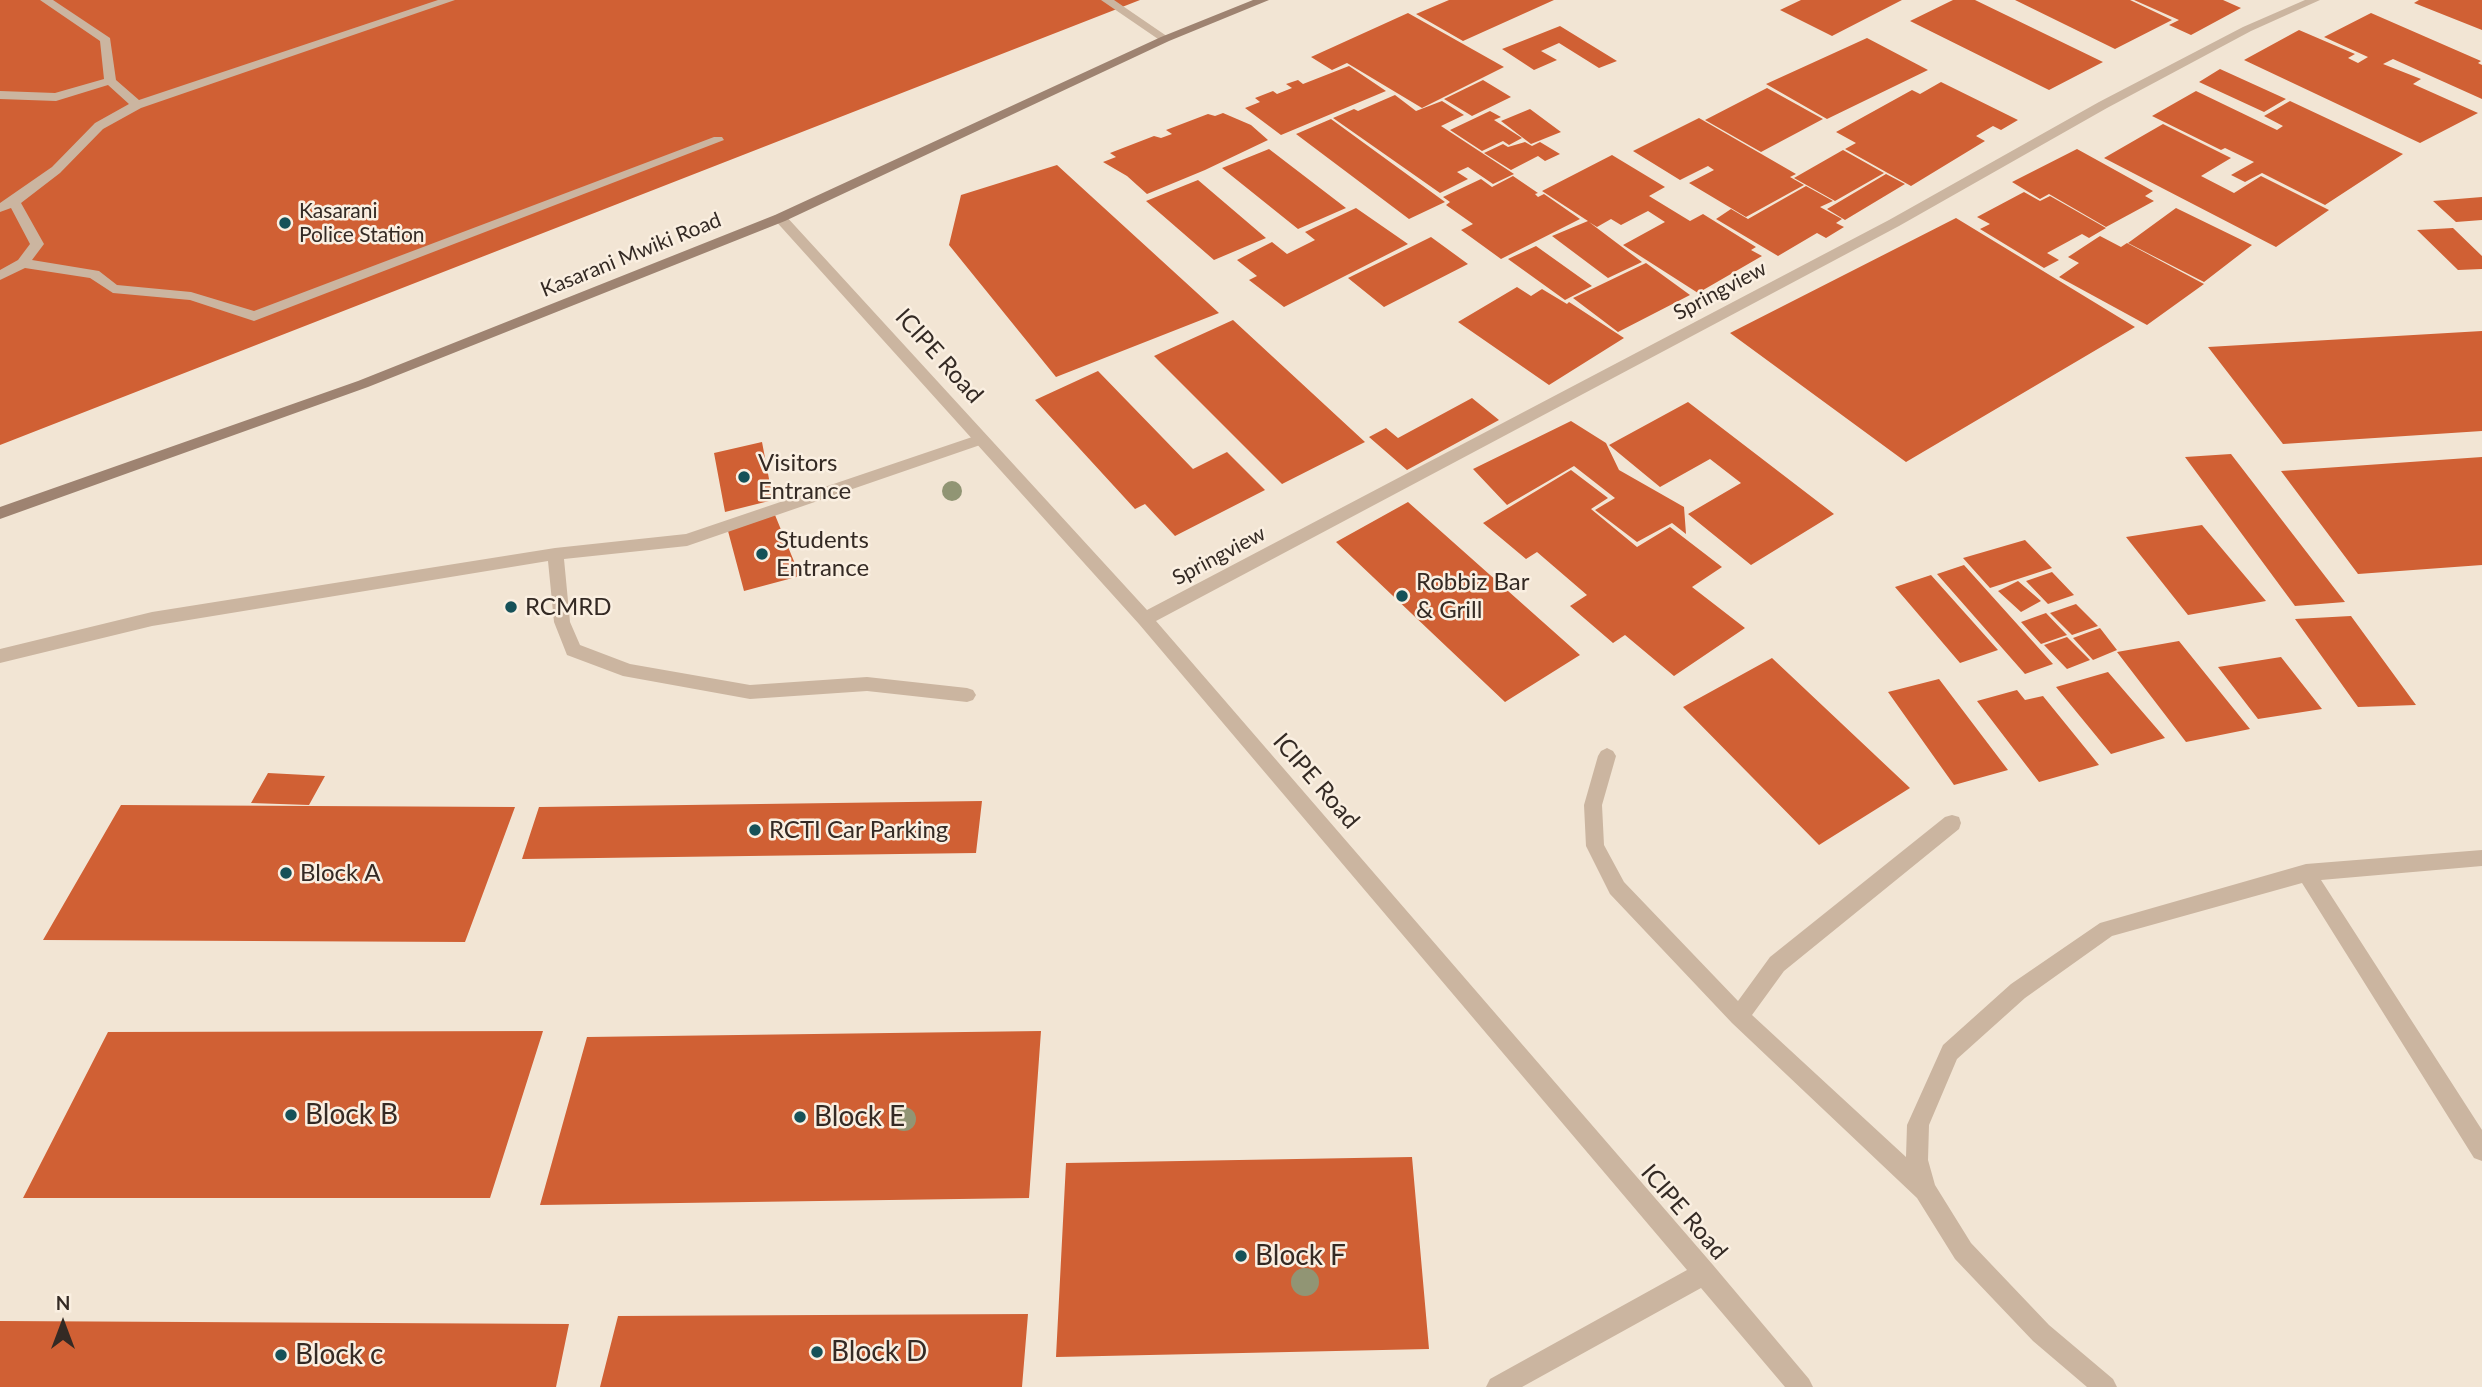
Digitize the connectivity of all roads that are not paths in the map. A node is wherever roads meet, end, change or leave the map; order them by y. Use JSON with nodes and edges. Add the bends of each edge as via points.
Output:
{"nodes":[{"id":1,"x":46,"y":0,"type":"edge"},
{"id":2,"x":449,"y":0,"type":"edge"},
{"id":3,"x":1107,"y":0,"type":"edge"},
{"id":4,"x":1263,"y":0,"type":"edge"},
{"id":5,"x":2314,"y":0,"type":"edge"},
{"id":6,"x":1165,"y":39,"type":"junction"},
{"id":7,"x":110,"y":81,"type":"junction"},
{"id":8,"x":0,"y":95,"type":"edge"},
{"id":9,"x":137,"y":105,"type":"junction"},
{"id":10,"x":718,"y":140,"type":"dead end"},
{"id":11,"x":14,"y":202,"type":"junction"},
{"id":12,"x":0,"y":208,"type":"edge"},
{"id":13,"x":780,"y":218,"type":"junction"},
{"id":14,"x":23,"y":263,"type":"junction"},
{"id":15,"x":0,"y":276,"type":"edge"},
{"id":16,"x":981,"y":439,"type":"junction"},
{"id":17,"x":0,"y":513,"type":"edge"},
{"id":18,"x":555,"y":554,"type":"junction"},
{"id":19,"x":1145,"y":619,"type":"junction"},
{"id":20,"x":0,"y":656,"type":"edge"},
{"id":21,"x":967,"y":695,"type":"dead end"},
{"id":22,"x":1607,"y":756,"type":"dead end"},
{"id":23,"x":1952,"y":823,"type":"dead end"},
{"id":24,"x":2482,"y":858,"type":"edge"},
{"id":25,"x":2306,"y":873,"type":"junction"},
{"id":26,"x":1739,"y":1016,"type":"junction"},
{"id":27,"x":2482,"y":1150,"type":"edge"},
{"id":28,"x":1925,"y":1190,"type":"junction"},
{"id":29,"x":1705,"y":1273,"type":"junction"},
{"id":30,"x":1498,"y":1387,"type":"edge"},
{"id":31,"x":1801,"y":1387,"type":"edge"},
{"id":32,"x":2105,"y":1387,"type":"edge"}],
"edges":[{"from":1,"to":7,"type":"street","via":[[106,40]]},
{"from":2,"to":9,"type":"street"},
{"from":3,"to":6,"type":"street"},
{"from":4,"to":6,"type":"main road","name":"Kasarani Mwiki Road"},
{"from":5,"to":19,"type":"street","name":"Springview","via":[[2103,105],[1881,229]]},
{"from":6,"to":13,"type":"main road","name":"Kasarani Mwiki Road"},
{"from":7,"to":8,"type":"street","via":[[56,97]]},
{"from":7,"to":9,"type":"street"},
{"from":9,"to":11,"type":"street","via":[[99,126],[56,170]]},
{"from":10,"to":14,"type":"street","via":[[254,316],[191,296],[113,289],[94,274]]},
{"from":11,"to":12,"type":"street"},
{"from":11,"to":14,"type":"street","via":[[37,244]]},
{"from":13,"to":16,"type":"street","name":"ICIPE Road"},
{"from":13,"to":17,"type":"main road","name":"Kasarani Mwiki Road","via":[[363,384]]},
{"from":14,"to":15,"type":"street"},
{"from":16,"to":18,"type":"street","via":[[687,540]]},
{"from":16,"to":19,"type":"street","name":"ICIPE Road"},
{"from":18,"to":20,"type":"street","via":[[152,618]]},
{"from":18,"to":21,"type":"street","via":[[562,622],[573,650],[629,671],[750,692],[867,684]]},
{"from":19,"to":29,"type":"street","name":"ICIPE Road"},
{"from":22,"to":26,"type":"street","via":[[1593,805],[1595,846],[1617,888]]},
{"from":23,"to":26,"type":"street","via":[[1777,964]]},
{"from":24,"to":25,"type":"street"},
{"from":25,"to":27,"type":"street"},
{"from":25,"to":28,"type":"street","via":[[2107,929],[2018,992],[1950,1052],[1918,1125],[1917,1160]]},
{"from":26,"to":28,"type":"street"},
{"from":28,"to":32,"type":"street","via":[[1963,1251],[2041,1333]]},
{"from":29,"to":30,"type":"street"},
{"from":29,"to":31,"type":"street","name":"ICIPE Road"}]}
